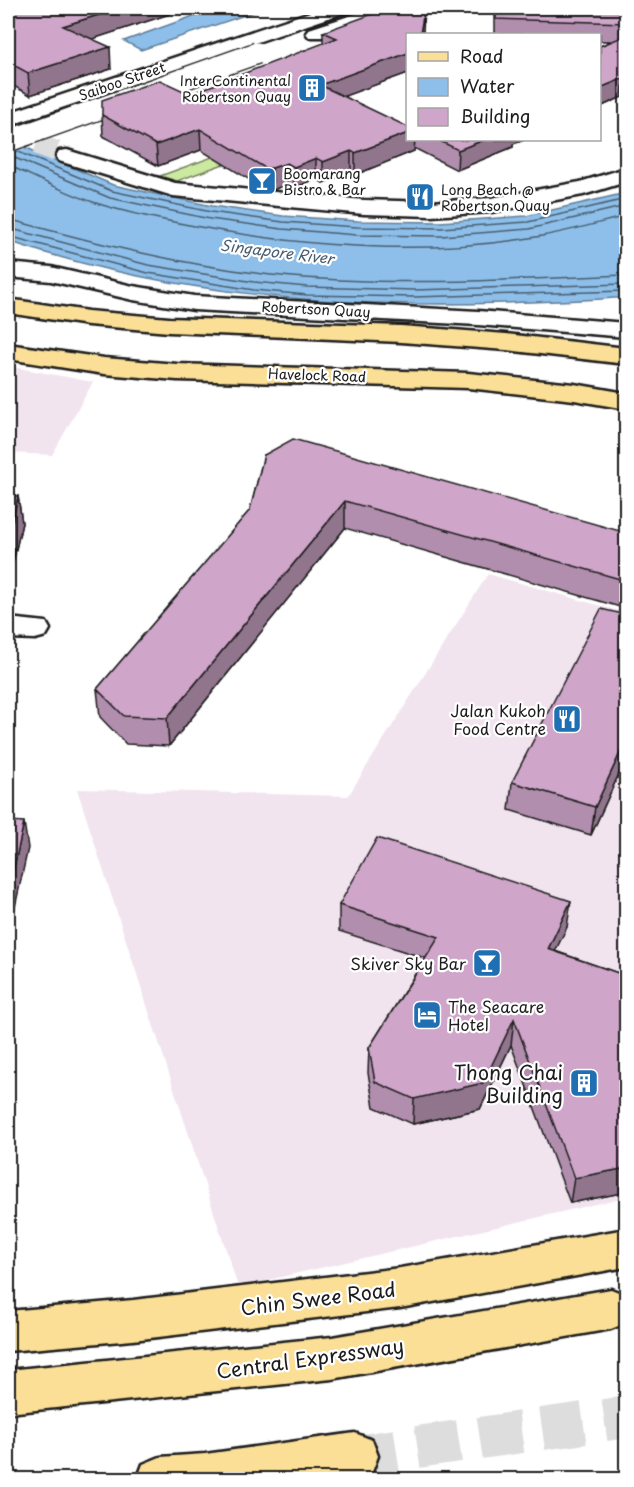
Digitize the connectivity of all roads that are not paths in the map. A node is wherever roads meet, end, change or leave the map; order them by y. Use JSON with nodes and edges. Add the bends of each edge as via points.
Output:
{"nodes":[{"id":1,"x":339,"y":8,"type":"edge"},
{"id":2,"x":391,"y":8,"type":"edge"},
{"id":3,"x":8,"y":120,"type":"edge"},
{"id":4,"x":8,"y":141,"type":"edge"},
{"id":5,"x":67,"y":156,"type":"tunnel mouth"},
{"id":6,"x":627,"y":175,"type":"edge"},
{"id":7,"x":8,"y":270,"type":"edge"},
{"id":8,"x":8,"y":306,"type":"edge"},
{"id":9,"x":627,"y":330,"type":"edge"},
{"id":10,"x":8,"y":352,"type":"edge"},
{"id":11,"x":627,"y":356,"type":"edge"},
{"id":12,"x":627,"y":401,"type":"edge"},
{"id":13,"x":627,"y":1248,"type":"edge"},
{"id":14,"x":611,"y":1309,"type":"dead end"},
{"id":15,"x":8,"y":1331,"type":"edge"},
{"id":16,"x":8,"y":1392,"type":"edge"},
{"id":17,"x":355,"y":1456,"type":"tunnel mouth"},
{"id":18,"x":160,"y":1479,"type":"edge"}],
"edges":[{"from":1,"to":3,"type":"street","name":"Saiboo Street"},
{"from":2,"to":4,"type":"street","name":"Saiboo Street","bridge":true},
{"from":5,"to":6,"type":"street","via":[[173,189],[364,207],[431,209],[491,205],[583,188]]},
{"from":7,"to":9,"type":"street","name":"Robertson Quay","via":[[51,274],[194,303],[501,319]]},
{"from":8,"to":11,"type":"main road","via":[[169,325],[401,333]]},
{"from":10,"to":12,"type":"main road","name":"Havelock Road","via":[[200,373],[496,383]]},
{"from":13,"to":15,"type":"main road","name":"Chin Swee Road","via":[[400,1288]]},
{"from":14,"to":16,"type":"main road","name":"Central Expressway","via":[[332,1358]]},
{"from":17,"to":18,"type":"main road","via":[[205,1477]]}]}
